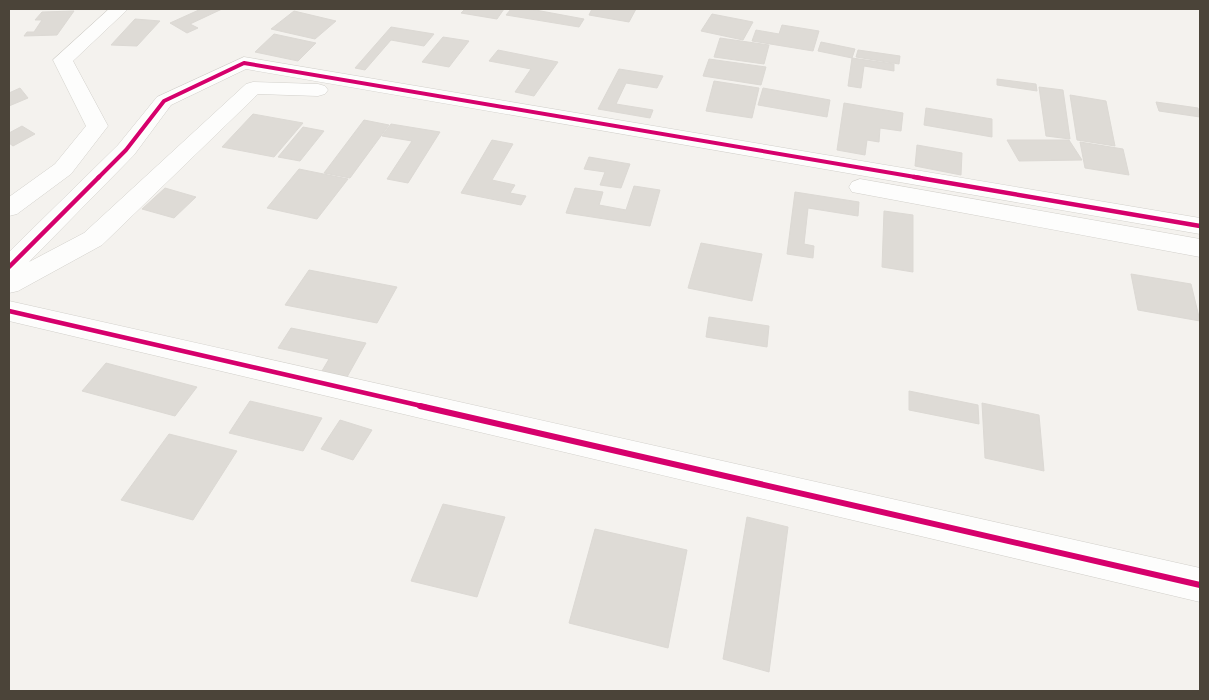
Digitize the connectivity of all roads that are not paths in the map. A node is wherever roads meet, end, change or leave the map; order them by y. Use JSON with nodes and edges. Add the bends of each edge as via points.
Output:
{"nodes":[{"id":1,"x":119,"y":9,"type":"edge"},
{"id":2,"x":9,"y":208,"type":"edge"},
{"id":3,"x":1200,"y":226,"type":"edge"},
{"id":4,"x":1200,"y":248,"type":"edge"},
{"id":5,"x":9,"y":267,"type":"edge"},
{"id":6,"x":9,"y":284,"type":"edge"},
{"id":7,"x":9,"y":311,"type":"edge"},
{"id":8,"x":1200,"y":585,"type":"edge"}],
"edges":[{"from":1,"to":2,"type":"street","via":[[63,60],[97,126],[63,169]]},
{"from":3,"to":5,"type":"street","via":[[244,63],[164,101],[126,150]]},
{"from":4,"to":6,"type":"street","via":[[319,90],[253,88],[93,239]]},
{"from":7,"to":8,"type":"street"}]}
